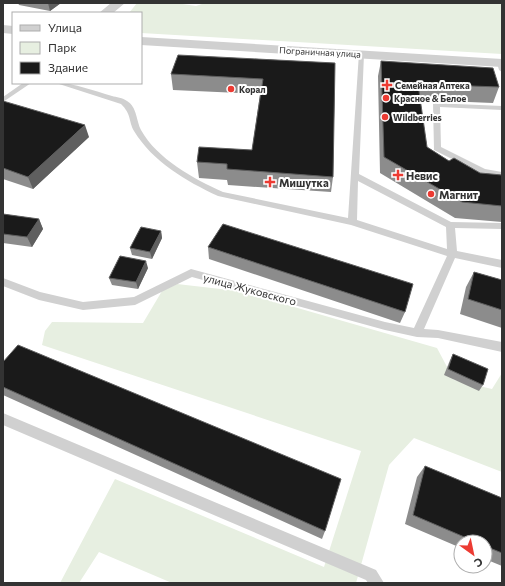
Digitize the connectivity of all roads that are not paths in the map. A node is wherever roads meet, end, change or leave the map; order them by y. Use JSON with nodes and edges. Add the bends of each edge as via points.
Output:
{"nodes":[{"id":1,"x":119,"y":3,"type":"edge"},
{"id":2,"x":106,"y":12,"type":"edge"},
{"id":3,"x":142,"y":41,"type":"edge"},
{"id":4,"x":361,"y":54,"type":"junction"},
{"id":5,"x":501,"y":66,"type":"edge"},
{"id":6,"x":27,"y":84,"type":"edge"},
{"id":7,"x":62,"y":84,"type":"edge"},
{"id":8,"x":3,"y":100,"type":"edge"},
{"id":9,"x":502,"y":108,"type":"edge"},
{"id":10,"x":502,"y":175,"type":"edge"},
{"id":11,"x":355,"y":176,"type":"junction"},
{"id":12,"x":352,"y":222,"type":"junction"},
{"id":13,"x":450,"y":226,"type":"junction"},
{"id":14,"x":502,"y":226,"type":"edge"},
{"id":15,"x":452,"y":254,"type":"junction"},
{"id":16,"x":502,"y":264,"type":"edge"},
{"id":17,"x":3,"y":282,"type":"edge"},
{"id":18,"x":417,"y":333,"type":"junction"},
{"id":19,"x":502,"y":347,"type":"edge"},
{"id":20,"x":3,"y":419,"type":"edge"},
{"id":21,"x":377,"y":583,"type":"edge"}],
"edges":[{"from":1,"to":2,"type":"street"},
{"from":3,"to":4,"type":"street","name":"Пограничная улица"},
{"from":4,"to":5,"type":"street","name":"Пограничная улица"},
{"from":4,"to":11,"type":"lane"},
{"from":6,"to":8,"type":"lane"},
{"from":7,"to":12,"type":"lane","via":[[124,102],[132,111],[137,129],[146,142],[168,165],[202,186],[221,194]]},
{"from":9,"to":10,"type":"lane","via":[[436,105],[437,148],[483,171]]},
{"from":11,"to":12,"type":"lane"},
{"from":11,"to":13,"type":"lane"},
{"from":12,"to":15,"type":"lane"},
{"from":13,"to":14,"type":"lane"},
{"from":13,"to":15,"type":"lane"},
{"from":15,"to":16,"type":"lane"},
{"from":15,"to":18,"type":"lane"},
{"from":17,"to":18,"type":"lane","name":"улица Жуковского","via":[[39,296],[83,306],[136,301],[191,273]]},
{"from":18,"to":19,"type":"lane","name":"улица Жуковского","via":[[438,334]]},
{"from":20,"to":21,"type":"lane","via":[[371,575]]}]}
